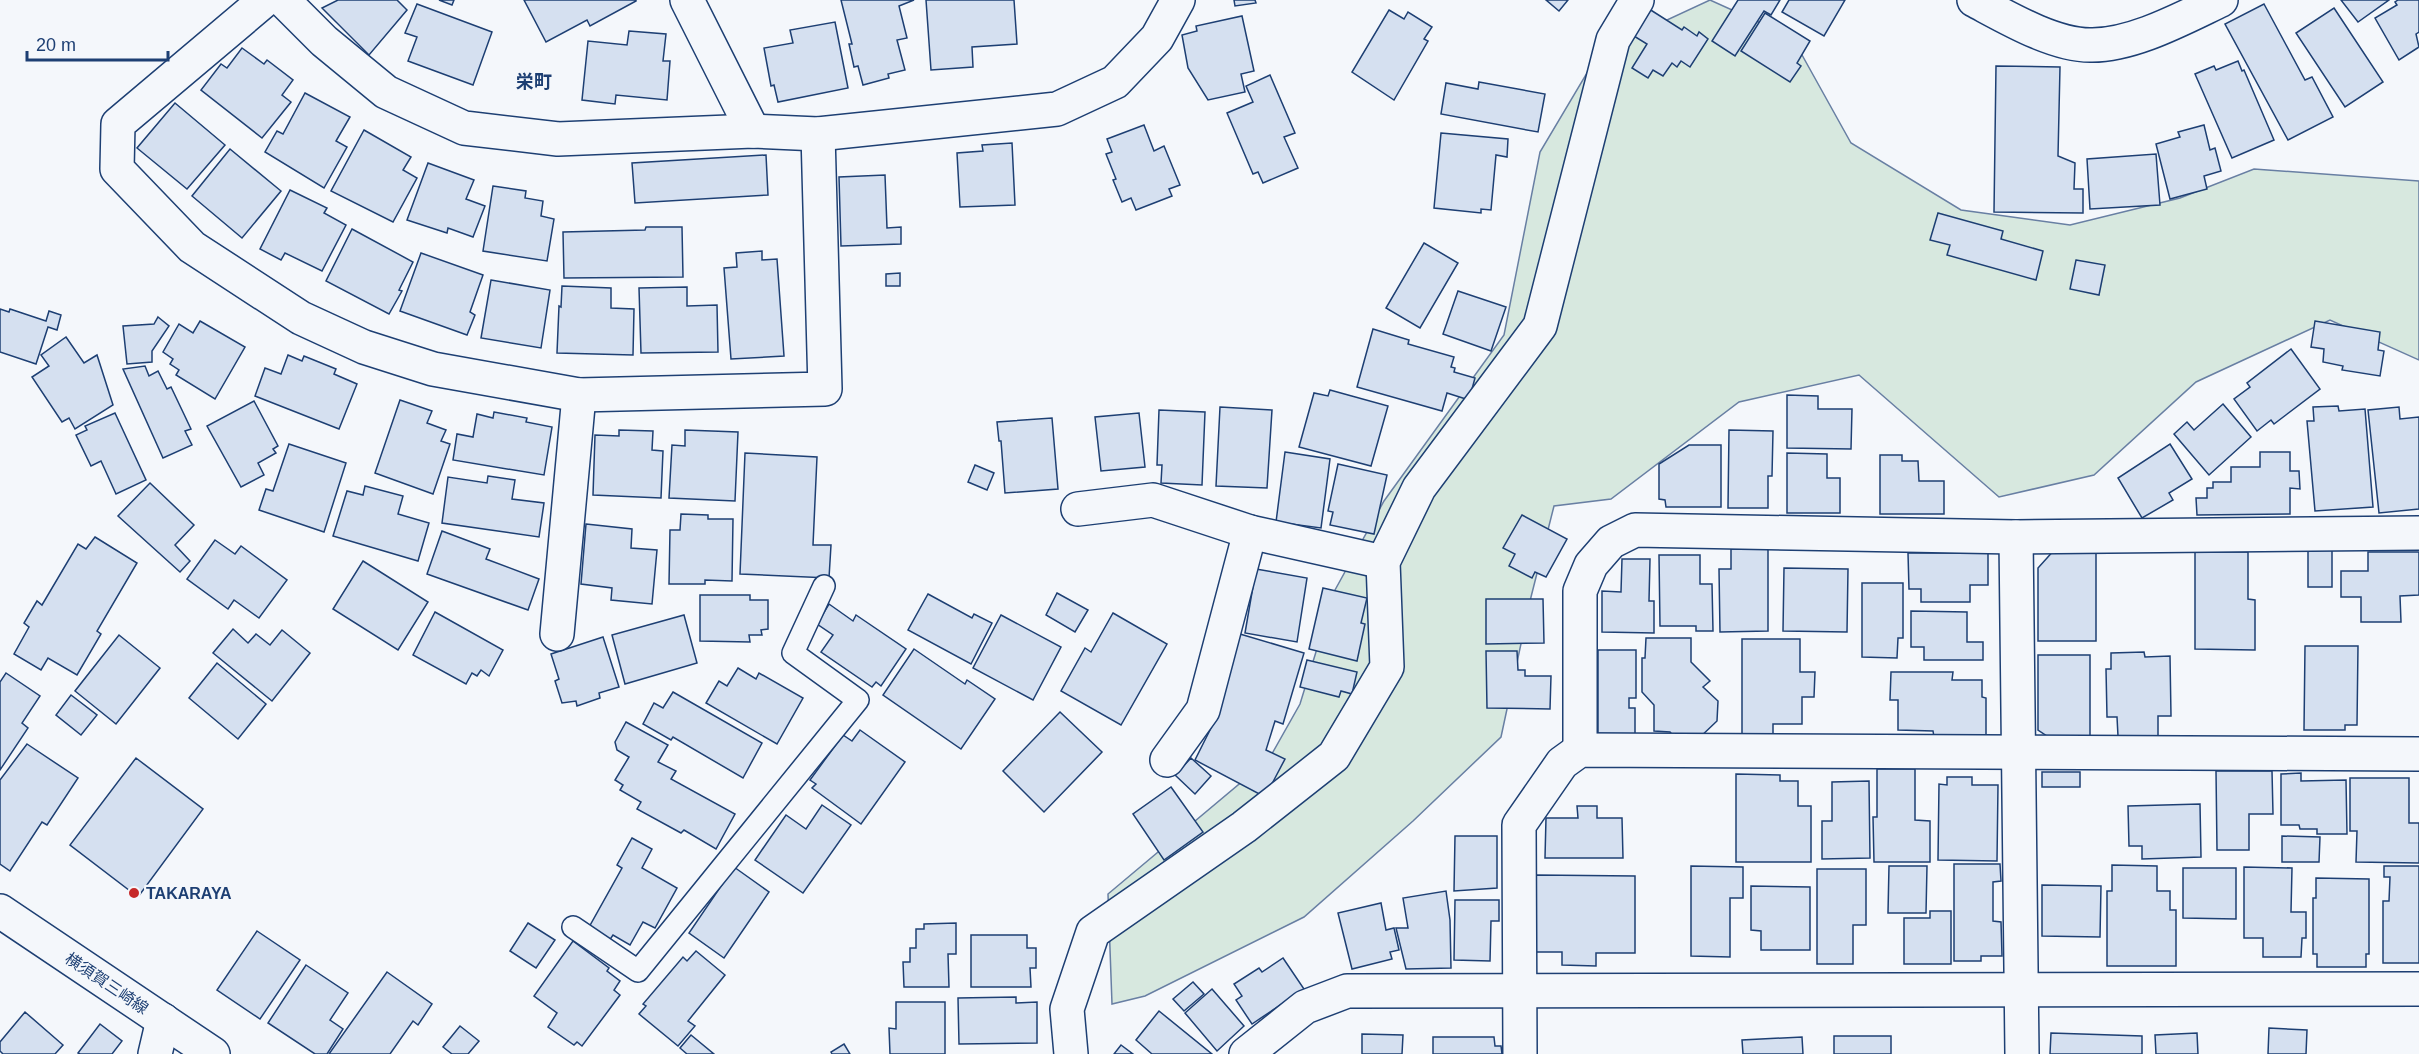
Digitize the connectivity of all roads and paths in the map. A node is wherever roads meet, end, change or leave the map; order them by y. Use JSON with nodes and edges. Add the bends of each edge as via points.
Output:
{"nodes":[{"id":1,"x":265,"y":0,"type":"edge"},
{"id":2,"x":283,"y":0,"type":"edge"},
{"id":3,"x":687,"y":0,"type":"edge"},
{"id":4,"x":1178,"y":0,"type":"edge"},
{"id":5,"x":1637,"y":0,"type":"edge"},
{"id":6,"x":1974,"y":0,"type":"edge"},
{"id":7,"x":2221,"y":0,"type":"edge"},
{"id":8,"x":753,"y":131,"type":"junction"},
{"id":9,"x":818,"y":134,"type":"junction"},
{"id":10,"x":579,"y":395,"type":"junction"},
{"id":11,"x":1078,"y":508,"type":"dead end"},
{"id":12,"x":1250,"y":532,"type":"junction"},
{"id":13,"x":2419,"y":533,"type":"edge"},
{"id":14,"x":2016,"y":537,"type":"junction"},
{"id":15,"x":1383,"y":562,"type":"junction"},
{"id":16,"x":824,"y":585,"type":"dead end"},
{"id":17,"x":557,"y":634,"type":"dead end"},
{"id":18,"x":1580,"y":750,"type":"junction"},
{"id":19,"x":2018,"y":753,"type":"junction"},
{"id":20,"x":2419,"y":754,"type":"edge"},
{"id":21,"x":1167,"y":760,"type":"dead end"},
{"id":22,"x":0,"y":911,"type":"edge"},
{"id":23,"x":573,"y":927,"type":"dead end"},
{"id":24,"x":2419,"y":989,"type":"edge"},
{"id":25,"x":1520,"y":990,"type":"junction"},
{"id":26,"x":2021,"y":990,"type":"junction"},
{"id":27,"x":163,"y":1020,"type":"junction"},
{"id":28,"x":155,"y":1054,"type":"edge"},
{"id":29,"x":213,"y":1054,"type":"edge"},
{"id":30,"x":1071,"y":1054,"type":"edge"},
{"id":31,"x":1246,"y":1054,"type":"edge"},
{"id":32,"x":1520,"y":1054,"type":"edge"},
{"id":33,"x":2022,"y":1054,"type":"edge"}],
"edges":[{"from":1,"to":10,"type":"street","via":[[118,124],[117,169],[192,247],[301,318],[364,348],[433,369]]},
{"from":2,"to":8,"type":"street","via":[[324,41],[386,92],[464,128],[558,139]]},
{"from":3,"to":8,"type":"street"},
{"from":4,"to":9,"type":"street","via":[[1157,38],[1115,82],[1058,109]]},
{"from":5,"to":15,"type":"street","via":[[1613,40],[1540,326],[1419,488]]},
{"from":6,"to":7,"type":"street","via":[[2045,36],[2089,45],[2124,40],[2178,21]]},
{"from":8,"to":9,"type":"street"},
{"from":9,"to":10,"type":"street","via":[[825,389]]},
{"from":10,"to":17,"type":"street"},
{"from":11,"to":12,"type":"street","via":[[1153,500]]},
{"from":12,"to":15,"type":"street"},
{"from":12,"to":21,"type":"street","via":[[1203,710]]},
{"from":13,"to":14,"type":"street"},
{"from":14,"to":18,"type":"street","via":[[1635,530],[1611,542],[1591,565],[1580,591]]},
{"from":14,"to":19,"type":"street"},
{"from":15,"to":30,"type":"street","via":[[1387,667],[1334,756],[1244,827],[1093,932],[1067,1009]]},
{"from":16,"to":23,"type":"lane","via":[[793,653],[858,700],[638,971]]},
{"from":18,"to":19,"type":"street"},
{"from":18,"to":25,"type":"street","via":[[1562,763],[1519,825]]},
{"from":19,"to":20,"type":"street"},
{"from":19,"to":26,"type":"street"},
{"from":22,"to":27,"type":"street","name":"横須賀三崎線"},
{"from":24,"to":26,"type":"street"},
{"from":25,"to":26,"type":"street"},
{"from":25,"to":31,"type":"street","via":[[1347,990],[1305,1007]]},
{"from":25,"to":32,"type":"street"},
{"from":26,"to":33,"type":"street"},
{"from":27,"to":28,"type":"street"},
{"from":27,"to":29,"type":"street","name":"横須賀三崎線"}]}
